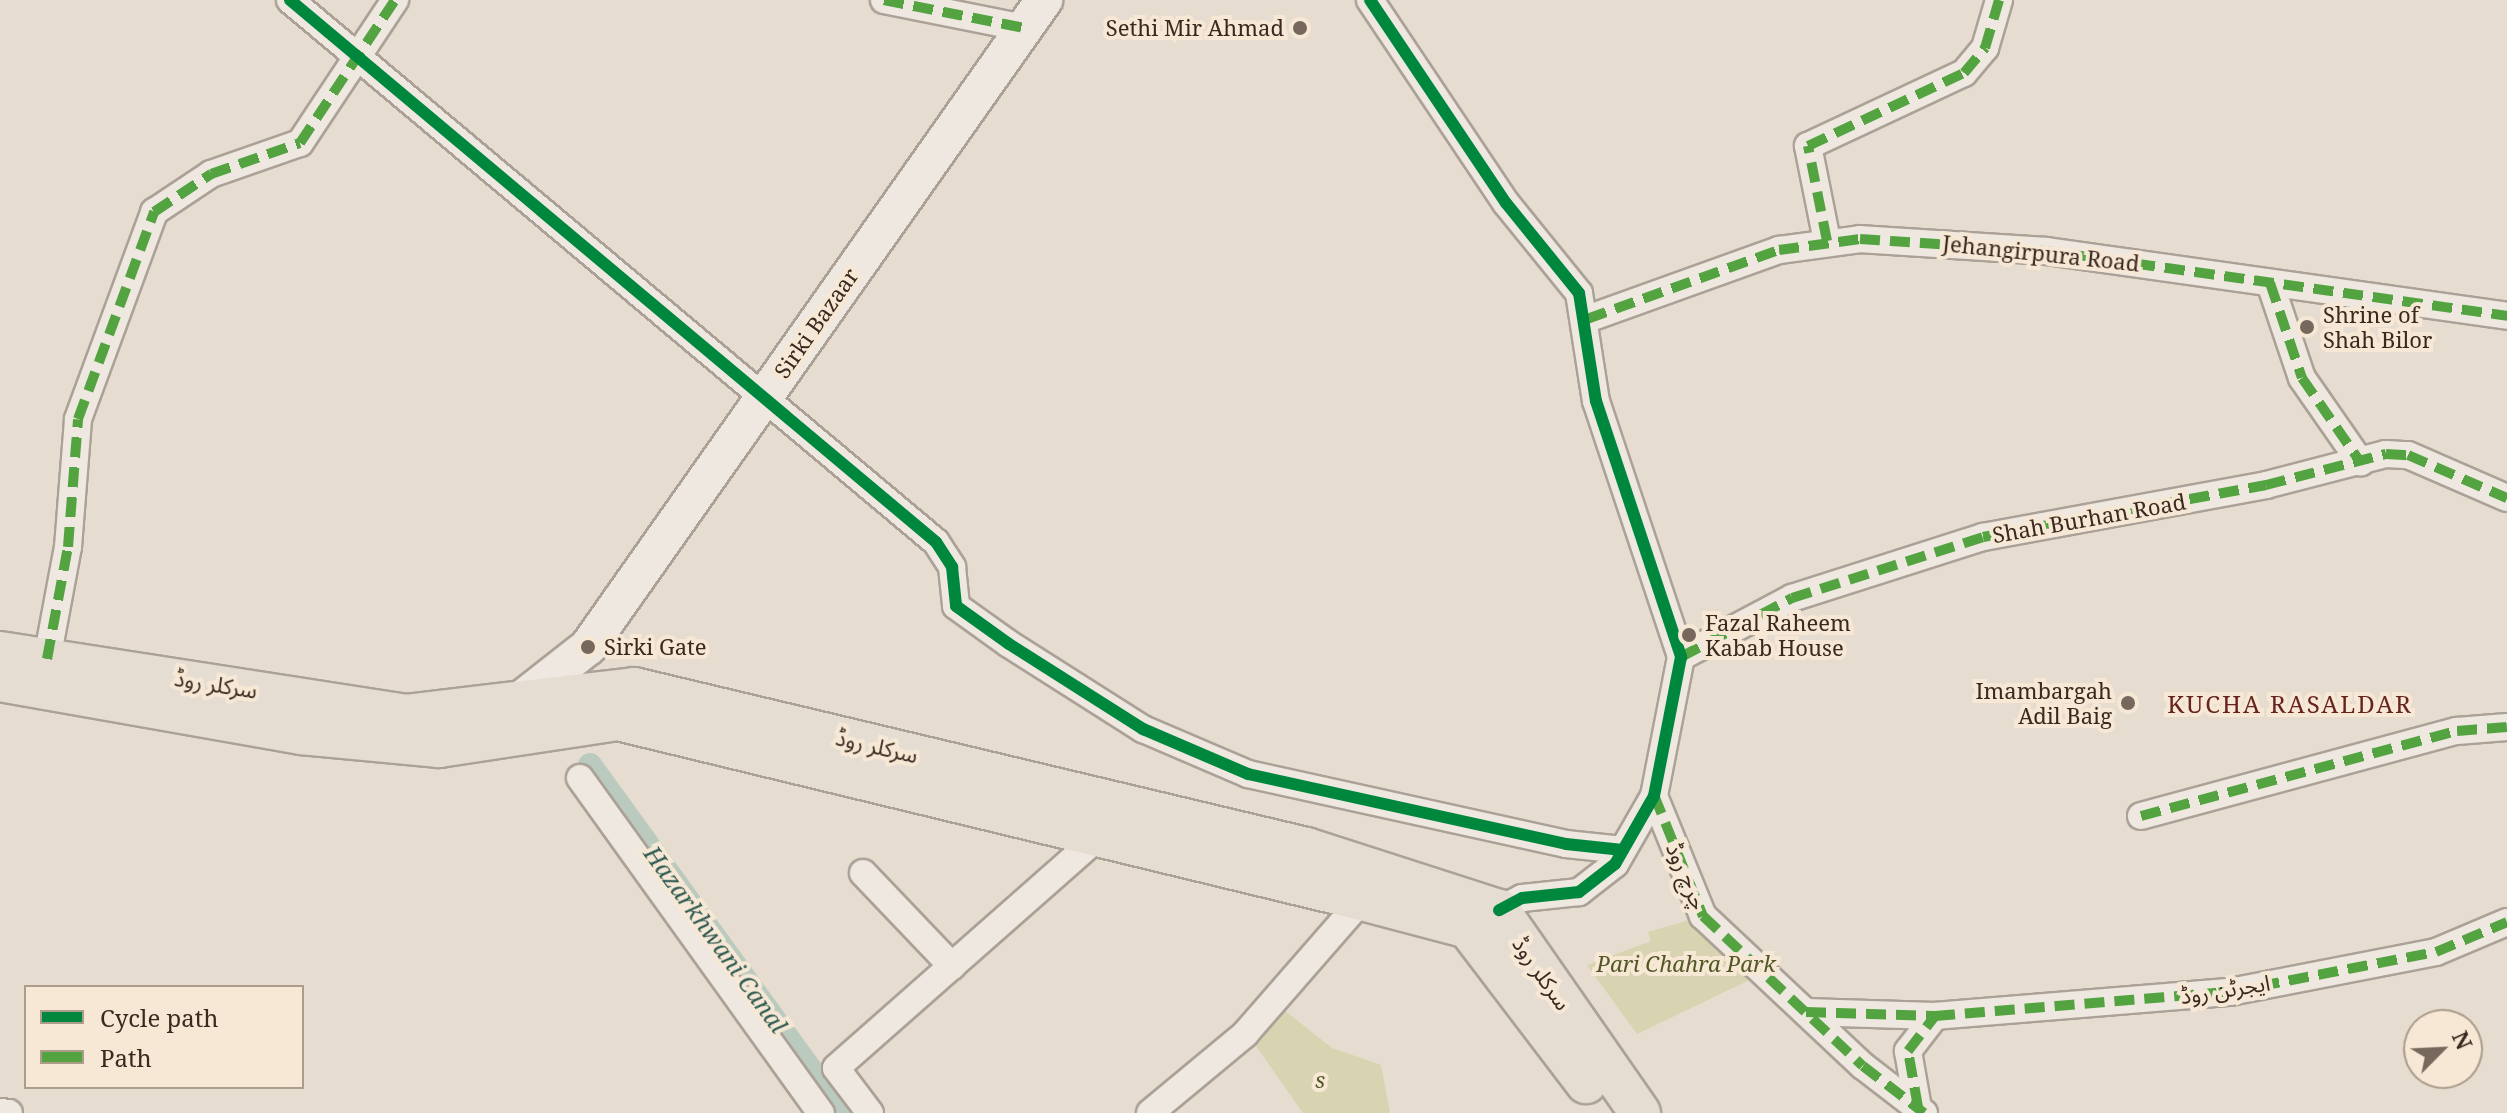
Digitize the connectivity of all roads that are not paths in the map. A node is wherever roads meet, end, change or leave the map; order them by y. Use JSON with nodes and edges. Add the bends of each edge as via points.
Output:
{"nodes":[{"id":1,"x":290,"y":0,"type":"edge"},
{"id":2,"x":395,"y":0,"type":"edge"},
{"id":3,"x":884,"y":0,"type":"edge"},
{"id":4,"x":1370,"y":0,"type":"edge"},
{"id":5,"x":1999,"y":0,"type":"edge"},
{"id":6,"x":1034,"y":14,"type":"edge"},
{"id":7,"x":359,"y":51,"type":"junction"},
{"id":8,"x":1827,"y":241,"type":"junction"},
{"id":9,"x":2270,"y":283,"type":"junction"},
{"id":10,"x":2507,"y":316,"type":"edge"},
{"id":11,"x":1587,"y":319,"type":"junction"},
{"id":12,"x":766,"y":395,"type":"junction"},
{"id":13,"x":2361,"y":463,"type":"junction"},
{"id":14,"x":2507,"y":498,"type":"edge"},
{"id":15,"x":0,"y":652,"type":"edge"},
{"id":16,"x":1681,"y":657,"type":"junction"},
{"id":17,"x":47,"y":659,"type":"junction"},
{"id":18,"x":0,"y":681,"type":"edge"},
{"id":19,"x":616,"y":706,"type":"junction"},
{"id":20,"x":304,"y":716,"type":"junction"},
{"id":21,"x":520,"y":721,"type":"junction"},
{"id":22,"x":2507,"y":727,"type":"edge"},
{"id":23,"x":580,"y":778,"type":"dead end"},
{"id":24,"x":1654,"y":796,"type":"junction"},
{"id":25,"x":2141,"y":816,"type":"dead end"},
{"id":26,"x":1100,"y":835,"type":"junction"},
{"id":27,"x":1623,"y":850,"type":"junction"},
{"id":28,"x":863,"y":873,"type":"dead end"},
{"id":29,"x":1362,"y":900,"type":"junction"},
{"id":30,"x":1483,"y":919,"type":"junction"},
{"id":31,"x":2507,"y":922,"type":"edge"},
{"id":32,"x":952,"y":966,"type":"junction"},
{"id":33,"x":1806,"y":1012,"type":"junction"},
{"id":34,"x":1935,"y":1016,"type":"junction"},
{"id":35,"x":1921,"y":1111,"type":"edge"},
{"id":36,"x":0,"y":1112,"type":"edge"},
{"id":37,"x":9,"y":1113,"type":"edge"},
{"id":38,"x":821,"y":1113,"type":"edge"},
{"id":39,"x":870,"y":1113,"type":"edge"},
{"id":40,"x":1150,"y":1113,"type":"edge"},
{"id":41,"x":1606,"y":1113,"type":"edge"},
{"id":42,"x":1640,"y":1113,"type":"edge"}],
"edges":[{"from":1,"to":7,"type":"street"},
{"from":2,"to":7,"type":"street"},
{"from":3,"to":6,"type":"street"},
{"from":4,"to":11,"type":"street","via":[[1506,203],[1579,293]]},
{"from":5,"to":8,"type":"street","via":[[1985,48],[1964,73],[1808,146]]},
{"from":6,"to":12,"type":"main road","name":"Sirki Bazaar"},
{"from":7,"to":12,"type":"street"},
{"from":7,"to":17,"type":"street","via":[[300,143],[211,174],[154,212],[78,419],[68,547]]},
{"from":8,"to":9,"type":"street","name":"Jehangirpura Road","via":[[1966,242]]},
{"from":8,"to":11,"type":"street","name":"Jehangirpura Road","via":[[1779,250]]},
{"from":9,"to":10,"type":"street","name":"Jehangirpura Road"},
{"from":9,"to":13,"type":"street","via":[[2288,350]]},
{"from":11,"to":16,"type":"street","via":[[1596,401]]},
{"from":12,"to":21,"type":"main road","name":"Sirki Bazaar","via":[[588,647]]},
{"from":12,"to":27,"type":"street","via":[[936,542],[952,567],[964,616],[1143,729],[1248,774],[1566,844]]},
{"from":13,"to":14,"type":"street","name":"Shah Burhan Road","via":[[2408,455]]},
{"from":13,"to":16,"type":"street","name":"Shah Burhan Road","via":[[1983,537],[1792,598]]},
{"from":15,"to":17,"type":"main road","name":"سرکلر روڈ"},
{"from":16,"to":24,"type":"street"},
{"from":17,"to":20,"type":"main road","name":"سرکلر روڈ"},
{"from":18,"to":20,"type":"main road"},
{"from":19,"to":21,"type":"main road","name":"سرکلر روڈ"},
{"from":19,"to":26,"type":"main road"},
{"from":19,"to":30,"type":"main road","name":"سرکلر روڈ","via":[[634,688],[1306,848]]},
{"from":20,"to":21,"type":"main road","name":"سرکلر روڈ"},
{"from":22,"to":25,"type":"street","via":[[2457,731]]},
{"from":23,"to":38,"type":"street"},
{"from":24,"to":27,"type":"street"},
{"from":24,"to":33,"type":"street","name":"چرچ روڈ","via":[[1703,916]]},
{"from":26,"to":29,"type":"main road"},
{"from":26,"to":32,"type":"street"},
{"from":27,"to":30,"type":"street","via":[[1579,892],[1522,898]]},
{"from":28,"to":32,"type":"street"},
{"from":29,"to":30,"type":"main road"},
{"from":29,"to":40,"type":"street","via":[[1245,1034]]},
{"from":30,"to":41,"type":"main road"},
{"from":30,"to":42,"type":"main road","name":"سرکلر روڈ"},
{"from":31,"to":34,"type":"street","name":"ایجرٹن روڈ","via":[[2436,952],[2230,992]]},
{"from":32,"to":39,"type":"street","via":[[836,1068]]},
{"from":33,"to":34,"type":"street"},
{"from":33,"to":35,"type":"street","name":"چرچ روڈ"},
{"from":34,"to":35,"type":"street","name":"چرچ روڈ","via":[[1908,1051]]},
{"from":36,"to":37,"type":"street"}]}
